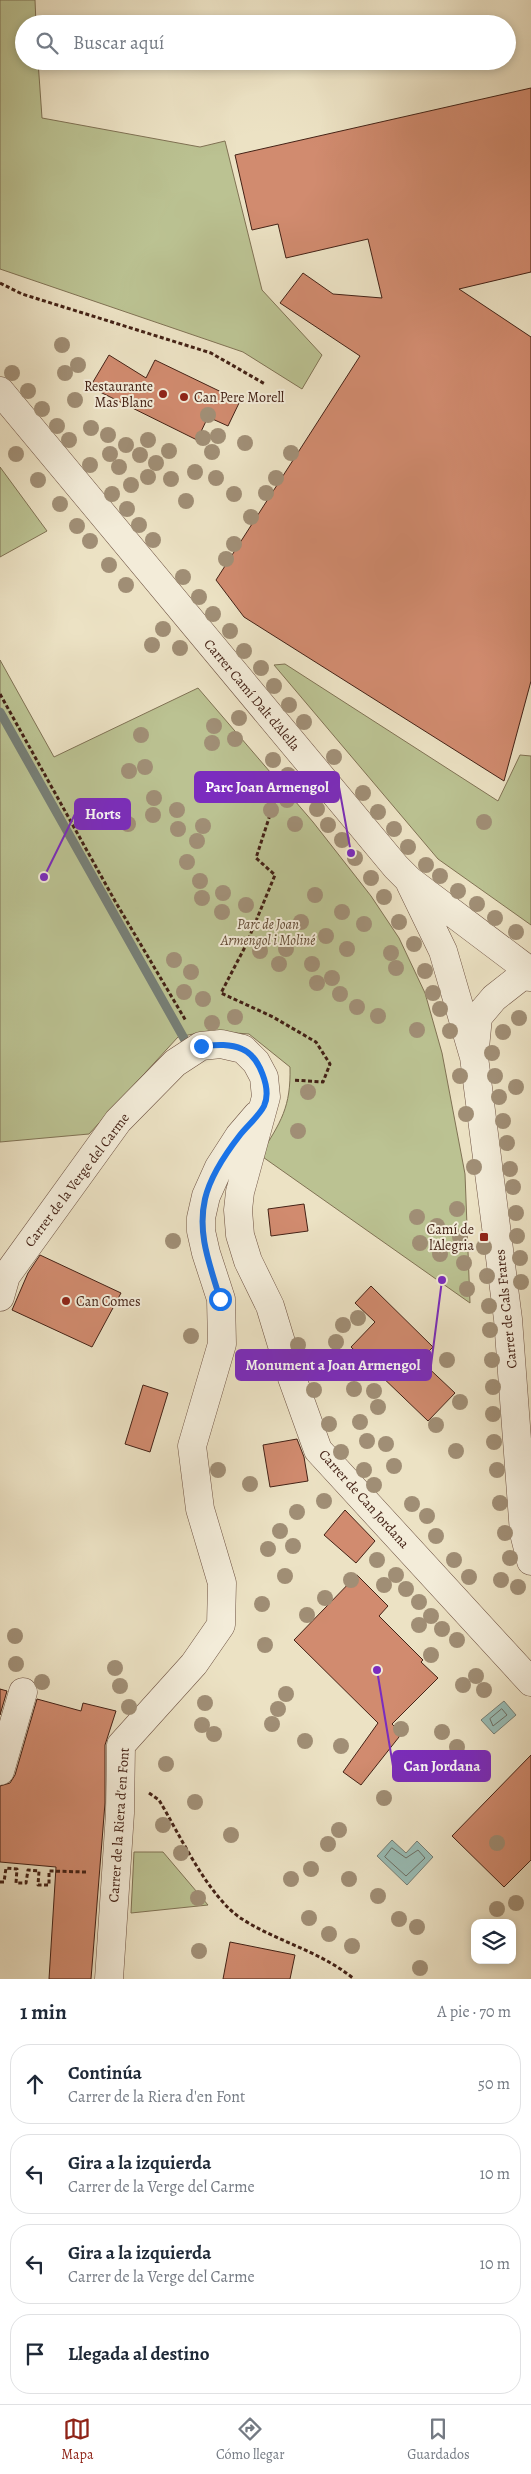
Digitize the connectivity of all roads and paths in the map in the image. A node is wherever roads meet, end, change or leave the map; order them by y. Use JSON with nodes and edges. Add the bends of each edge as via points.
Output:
{"nodes":[{"id":1,"x":0,"y":283,"type":"edge"},
{"id":2,"x":265,"y":384,"type":"dead end"},
{"id":3,"x":0,"y":391,"type":"edge"},
{"id":4,"x":0,"y":694,"type":"edge"},
{"id":5,"x":308,"y":762,"type":"junction"},
{"id":6,"x":408,"y":880,"type":"junction"},
{"id":7,"x":531,"y":972,"type":"edge"},
{"id":8,"x":531,"y":977,"type":"edge"},
{"id":9,"x":201,"y":1046,"type":"junction"},
{"id":10,"x":474,"y":1057,"type":"junction"},
{"id":11,"x":324,"y":1082,"type":"dead end"},
{"id":12,"x":264,"y":1106,"type":"junction"},
{"id":13,"x":0,"y":1297,"type":"edge"},
{"id":14,"x":531,"y":1561,"type":"edge"},
{"id":15,"x":531,"y":1682,"type":"edge"},
{"id":16,"x":23,"y":1692,"type":"dead end"},
{"id":17,"x":0,"y":1771,"type":"edge"},
{"id":18,"x":120,"y":1787,"type":"junction"},
{"id":19,"x":116,"y":1872,"type":"junction"},
{"id":20,"x":0,"y":1882,"type":"edge"},
{"id":21,"x":109,"y":1979,"type":"edge"},
{"id":22,"x":354,"y":1979,"type":"edge"}],
"edges":[{"from":1,"to":2,"type":"path","via":[[22,294],[211,353]]},
{"from":3,"to":5,"type":"street","name":"Carrer Camí Dalt d'Alella"},
{"from":4,"to":9,"type":"path","via":[[114,901]]},
{"from":5,"to":6,"type":"street","name":"Carrer Camí Dalt d'Alella"},
{"from":5,"to":11,"type":"path","via":[[280,784],[256,858],[275,875],[246,945],[221,993],[273,1017],[316,1042],[330,1064]]},
{"from":6,"to":7,"type":"street","name":"Carrer Camí Dalt d'Alella"},
{"from":6,"to":10,"type":"street","name":"Carrer de Cals Frares","via":[[443,950]]},
{"from":8,"to":10,"type":"street","name":"Carrer de Cals Frares","via":[[522,976],[494,998],[478,1017]]},
{"from":9,"to":12,"type":"street","via":[[221,1044],[243,1049],[256,1062],[264,1077]]},
{"from":9,"to":13,"type":"street","name":"Carrer de la Verge del Carme","via":[[175,1063],[118,1121],[6,1276]]},
{"from":10,"to":14,"type":"street","name":"Carrer de Cals Frares","via":[[507,1309],[524,1533]]},
{"from":12,"to":15,"type":"street","name":"Carrer de Can Jordana","via":[[240,1192],[240,1235],[248,1261],[270,1306],[318,1450]]},
{"from":12,"to":18,"type":"street","name":"Carrer de la Riera d'en Font","via":[[219,1166],[206,1196],[202,1218],[205,1246],[220,1299],[222,1344],[192,1446],[200,1509],[222,1583],[221,1625],[194,1664],[121,1745]]},
{"from":16,"to":17,"type":"street"},
{"from":18,"to":19,"type":"street","name":"Carrer de la Riera d'en Font"},
{"from":18,"to":22,"type":"path","via":[[143,1789],[159,1800],[220,1901],[240,1918],[324,1958]]},
{"from":19,"to":20,"type":"path","via":[[49,1871],[49,1885],[38,1884],[39,1871],[28,1870],[26,1883],[16,1883],[17,1869],[6,1868],[4,1882]]},
{"from":19,"to":21,"type":"street","name":"Carrer de la Riera d'en Font"}]}
